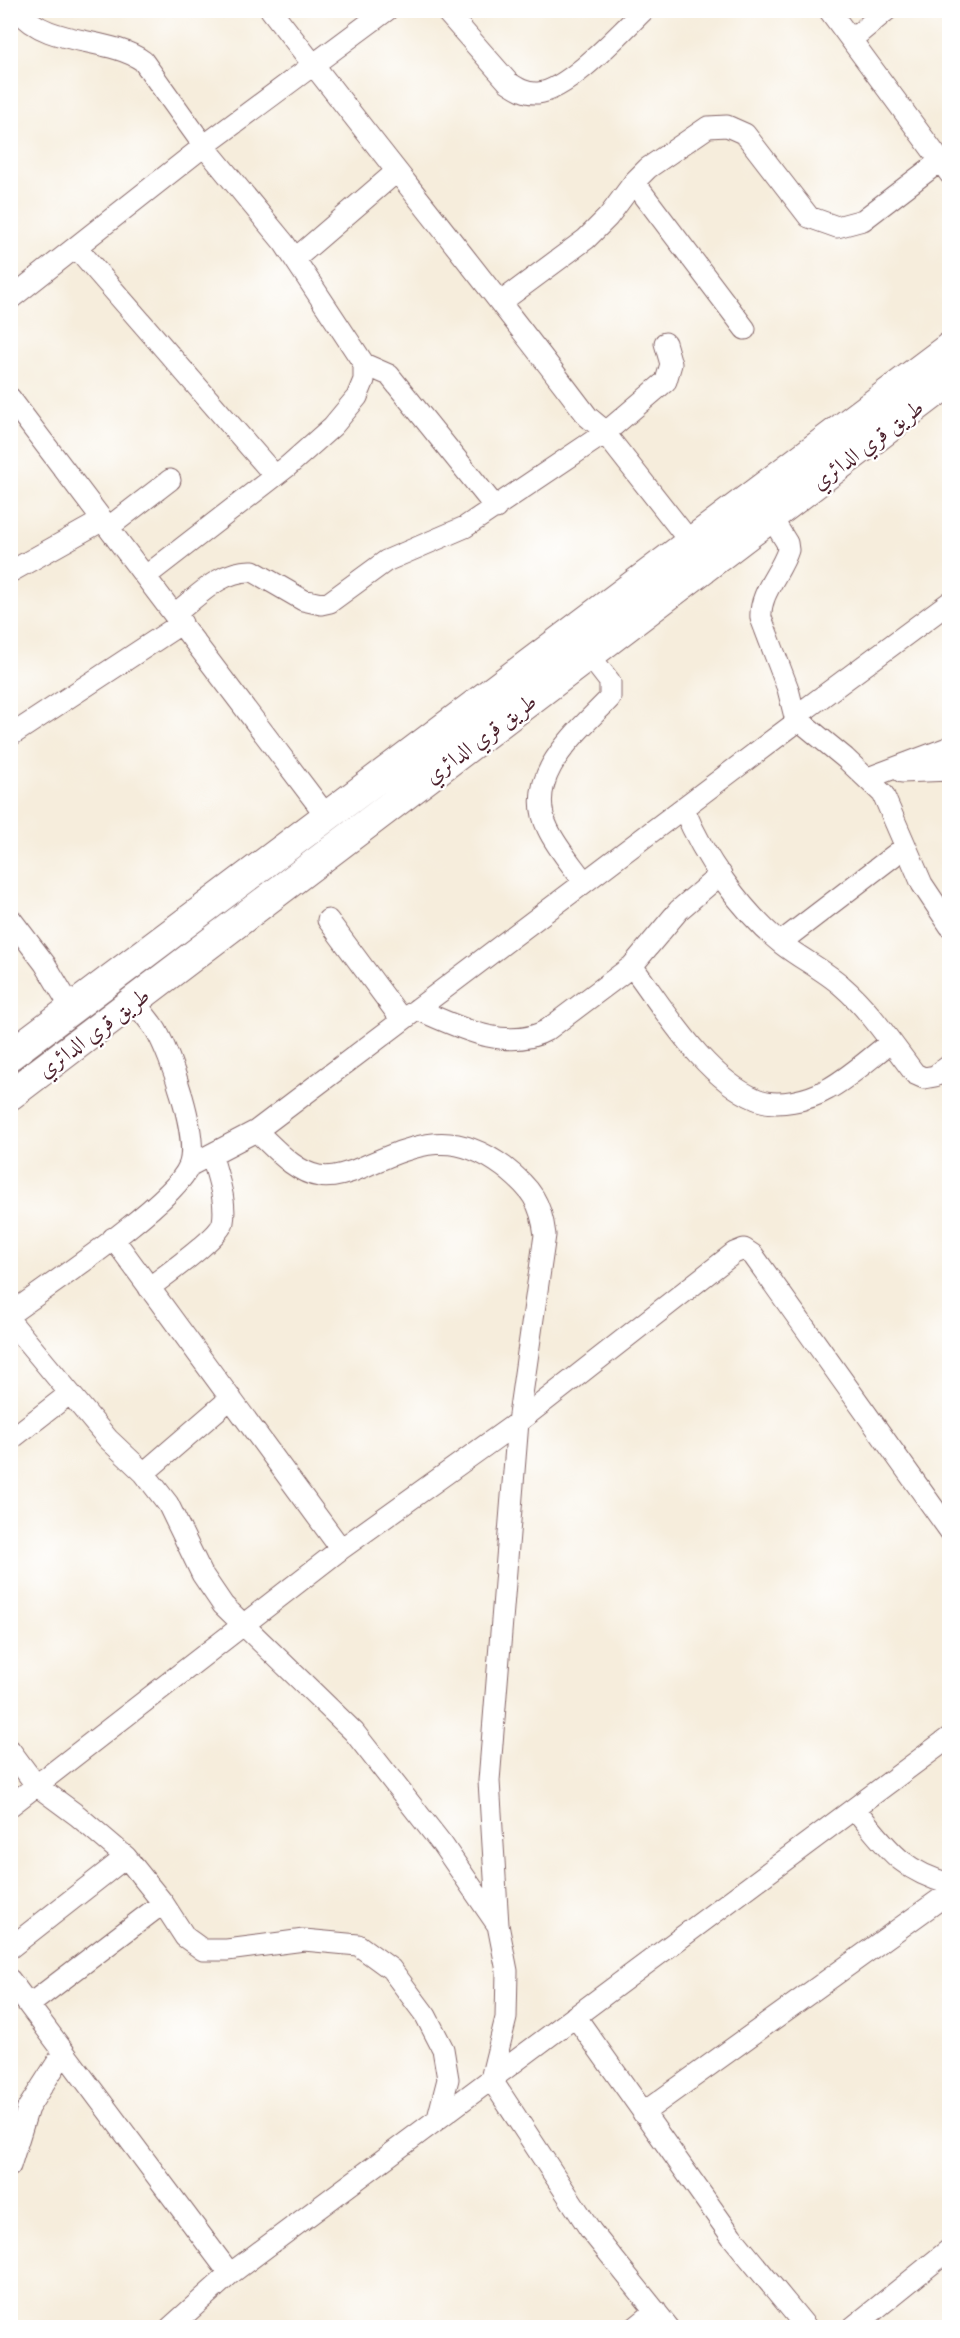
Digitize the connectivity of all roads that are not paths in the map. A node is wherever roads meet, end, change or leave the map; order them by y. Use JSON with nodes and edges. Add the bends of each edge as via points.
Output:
{"nodes":[{"id":1,"x":18,"y":10,"type":"edge"},
{"id":2,"x":271,"y":10,"type":"edge"},
{"id":3,"x":387,"y":10,"type":"edge"},
{"id":4,"x":445,"y":10,"type":"edge"},
{"id":5,"x":644,"y":10,"type":"edge"},
{"id":6,"x":829,"y":10,"type":"edge"},
{"id":7,"x":887,"y":10,"type":"edge"},
{"id":8,"x":850,"y":40,"type":"junction"},
{"id":9,"x":314,"y":66,"type":"junction"},
{"id":10,"x":204,"y":146,"type":"junction"},
{"id":11,"x":945,"y":168,"type":"edge"},
{"id":12,"x":396,"y":172,"type":"junction"},
{"id":13,"x":634,"y":182,"type":"junction"},
{"id":14,"x":76,"y":247,"type":"junction"},
{"id":15,"x":294,"y":259,"type":"junction"},
{"id":16,"x":10,"y":299,"type":"edge"},
{"id":17,"x":501,"y":302,"type":"junction"},
{"id":18,"x":745,"y":329,"type":"dead end"},
{"id":19,"x":665,"y":343,"type":"dead end"},
{"id":20,"x":950,"y":347,"type":"edge"},
{"id":21,"x":364,"y":364,"type":"junction"},
{"id":22,"x":950,"y":381,"type":"edge"},
{"id":23,"x":11,"y":400,"type":"edge"},
{"id":24,"x":605,"y":433,"type":"junction"},
{"id":25,"x":274,"y":476,"type":"junction"},
{"id":26,"x":170,"y":480,"type":"dead end"},
{"id":27,"x":496,"y":508,"type":"junction"},
{"id":28,"x":771,"y":517,"type":"junction"},
{"id":29,"x":106,"y":524,"type":"junction"},
{"id":30,"x":691,"y":543,"type":"junction"},
{"id":31,"x":10,"y":572,"type":"edge"},
{"id":32,"x":146,"y":576,"type":"junction"},
{"id":33,"x":950,"y":602,"type":"edge"},
{"id":34,"x":178,"y":619,"type":"junction"},
{"id":35,"x":589,"y":655,"type":"junction"},
{"id":36,"x":796,"y":719,"type":"junction"},
{"id":37,"x":10,"y":736,"type":"edge"},
{"id":38,"x":950,"y":747,"type":"edge"},
{"id":39,"x":950,"y":770,"type":"edge"},
{"id":40,"x":889,"y":772,"type":"junction"},
{"id":41,"x":868,"y":778,"type":"junction"},
{"id":42,"x":684,"y":808,"type":"junction"},
{"id":43,"x":328,"y":818,"type":"junction"},
{"id":44,"x":905,"y":847,"type":"junction"},
{"id":45,"x":721,"y":874,"type":"junction"},
{"id":46,"x":584,"y":882,"type":"junction"},
{"id":47,"x":10,"y":918,"type":"edge"},
{"id":48,"x":328,"y":920,"type":"dead end"},
{"id":49,"x":950,"y":926,"type":"edge"},
{"id":50,"x":781,"y":942,"type":"junction"},
{"id":51,"x":632,"y":966,"type":"junction"},
{"id":52,"x":134,"y":1001,"type":"junction"},
{"id":53,"x":72,"y":1009,"type":"junction"},
{"id":54,"x":409,"y":1014,"type":"junction"},
{"id":55,"x":891,"y":1042,"type":"junction"},
{"id":56,"x":10,"y":1055,"type":"edge"},
{"id":57,"x":950,"y":1065,"type":"edge"},
{"id":58,"x":10,"y":1095,"type":"edge"},
{"id":59,"x":256,"y":1131,"type":"junction"},
{"id":60,"x":212,"y":1156,"type":"junction"},
{"id":61,"x":189,"y":1166,"type":"junction"},
{"id":62,"x":113,"y":1238,"type":"junction"},
{"id":63,"x":149,"y":1287,"type":"junction"},
{"id":64,"x":10,"y":1314,"type":"edge"},
{"id":65,"x":10,"y":1321,"type":"edge"},
{"id":66,"x":69,"y":1394,"type":"junction"},
{"id":67,"x":231,"y":1398,"type":"junction"},
{"id":68,"x":518,"y":1422,"type":"junction"},
{"id":69,"x":10,"y":1440,"type":"edge"},
{"id":70,"x":144,"y":1473,"type":"junction"},
{"id":71,"x":950,"y":1531,"type":"edge"},
{"id":72,"x":341,"y":1549,"type":"junction"},
{"id":73,"x":242,"y":1626,"type":"junction"},
{"id":74,"x":950,"y":1737,"type":"edge"},
{"id":75,"x":10,"y":1750,"type":"edge"},
{"id":76,"x":36,"y":1785,"type":"junction"},
{"id":77,"x":10,"y":1806,"type":"edge"},
{"id":78,"x":855,"y":1809,"type":"junction"},
{"id":79,"x":126,"y":1857,"type":"junction"},
{"id":80,"x":950,"y":1884,"type":"edge"},
{"id":81,"x":950,"y":1892,"type":"edge"},
{"id":82,"x":163,"y":1903,"type":"junction"},
{"id":83,"x":498,"y":1925,"type":"junction"},
{"id":84,"x":10,"y":1948,"type":"edge"},
{"id":85,"x":10,"y":1980,"type":"edge"},
{"id":86,"x":29,"y":2005,"type":"junction"},
{"id":87,"x":575,"y":2016,"type":"junction"},
{"id":88,"x":64,"y":2052,"type":"junction"},
{"id":89,"x":490,"y":2079,"type":"junction"},
{"id":90,"x":644,"y":2113,"type":"junction"},
{"id":91,"x":438,"y":2118,"type":"junction"},
{"id":92,"x":10,"y":2166,"type":"edge"},
{"id":93,"x":950,"y":2249,"type":"edge"},
{"id":94,"x":230,"y":2274,"type":"junction"},
{"id":95,"x":663,"y":2319,"type":"edge"},
{"id":96,"x":170,"y":2328,"type":"edge"},
{"id":97,"x":635,"y":2328,"type":"edge"},
{"id":98,"x":807,"y":2328,"type":"edge"},
{"id":99,"x":852,"y":2328,"type":"edge"}],
"edges":[{"from":1,"to":10,"type":"street","via":[[28,21],[50,31],[130,52],[143,61]]},
{"from":2,"to":9,"type":"street"},
{"from":3,"to":9,"type":"street"},
{"from":4,"to":5,"type":"street","via":[[507,82],[538,93],[571,77]]},
{"from":6,"to":8,"type":"street"},
{"from":7,"to":8,"type":"street"},
{"from":8,"to":11,"type":"street"},
{"from":9,"to":10,"type":"street"},
{"from":9,"to":12,"type":"street"},
{"from":10,"to":14,"type":"street"},
{"from":10,"to":15,"type":"street"},
{"from":11,"to":13,"type":"street","via":[[863,220],[837,227],[809,217],[745,134],[727,126],[699,132]]},
{"from":12,"to":15,"type":"street"},
{"from":12,"to":17,"type":"street"},
{"from":13,"to":17,"type":"street","via":[[586,239]]},
{"from":13,"to":18,"type":"street"},
{"from":14,"to":16,"type":"street"},
{"from":14,"to":25,"type":"street"},
{"from":15,"to":21,"type":"street"},
{"from":17,"to":24,"type":"street","via":[[588,417]]},
{"from":19,"to":24,"type":"street","via":[[671,364],[666,381]]},
{"from":20,"to":30,"type":"highway","name":"طريق قري الدائري"},
{"from":21,"to":25,"type":"street","via":[[364,380],[357,397],[333,426]]},
{"from":21,"to":27,"type":"street","via":[[389,375]]},
{"from":22,"to":28,"type":"highway","name":"طريق قري الدائري"},
{"from":23,"to":29,"type":"street"},
{"from":24,"to":27,"type":"street"},
{"from":24,"to":30,"type":"street"},
{"from":25,"to":32,"type":"street"},
{"from":26,"to":29,"type":"street"},
{"from":27,"to":34,"type":"street","via":[[441,539],[386,561],[330,602],[311,604],[254,571],[246,571],[219,580]]},
{"from":28,"to":35,"type":"highway","name":"طريق قري الدائري"},
{"from":28,"to":36,"type":"street","via":[[788,550],[766,593],[761,618]]},
{"from":29,"to":31,"type":"street"},
{"from":29,"to":32,"type":"street"},
{"from":30,"to":43,"type":"highway","name":"طريق قري الدائري"},
{"from":32,"to":34,"type":"street"},
{"from":33,"to":36,"type":"street"},
{"from":34,"to":37,"type":"street"},
{"from":34,"to":43,"type":"street"},
{"from":35,"to":46,"type":"street","via":[[610,682],[610,698],[564,746],[548,774],[539,803],[548,830]]},
{"from":35,"to":52,"type":"highway","name":"طريق قري الدائري"},
{"from":36,"to":41,"type":"street"},
{"from":36,"to":42,"type":"street"},
{"from":38,"to":40,"type":"street"},
{"from":39,"to":40,"type":"street"},
{"from":40,"to":41,"type":"street"},
{"from":41,"to":44,"type":"street","via":[[883,794]]},
{"from":42,"to":45,"type":"street","via":[[697,841]]},
{"from":42,"to":46,"type":"street"},
{"from":43,"to":53,"type":"highway","name":"طريق قري الدائري"},
{"from":44,"to":49,"type":"street","via":[[936,909]]},
{"from":44,"to":50,"type":"street"},
{"from":45,"to":50,"type":"street"},
{"from":45,"to":51,"type":"street","via":[[679,910]]},
{"from":46,"to":54,"type":"street"},
{"from":47,"to":53,"type":"street","via":[[45,964]]},
{"from":48,"to":54,"type":"street"},
{"from":50,"to":55,"type":"street","via":[[842,986]]},
{"from":51,"to":54,"type":"street","via":[[532,1039],[498,1038]]},
{"from":51,"to":55,"type":"street","via":[[704,1059],[729,1084],[758,1101],[788,1103],[827,1090]]},
{"from":52,"to":58,"type":"highway","name":"طريق قري الدائري"},
{"from":52,"to":61,"type":"street","via":[[156,1031],[184,1101],[193,1151]]},
{"from":53,"to":56,"type":"highway","name":"طريق قري الدائري"},
{"from":54,"to":59,"type":"street"},
{"from":55,"to":57,"type":"street","via":[[915,1074],[924,1078],[935,1076]]},
{"from":59,"to":60,"type":"street"},
{"from":59,"to":68,"type":"street","via":[[294,1165],[320,1177],[351,1172],[430,1142],[464,1145],[494,1159],[521,1180],[542,1209],[545,1235]]},
{"from":60,"to":61,"type":"street"},
{"from":60,"to":63,"type":"street","via":[[224,1206],[222,1224],[205,1243]]},
{"from":61,"to":62,"type":"street","via":[[171,1191]]},
{"from":62,"to":63,"type":"street"},
{"from":62,"to":64,"type":"street"},
{"from":63,"to":67,"type":"street"},
{"from":65,"to":66,"type":"street"},
{"from":66,"to":69,"type":"street"},
{"from":66,"to":70,"type":"street"},
{"from":67,"to":70,"type":"street"},
{"from":67,"to":72,"type":"street"},
{"from":68,"to":71,"type":"street","via":[[744,1249],[753,1255]]},
{"from":68,"to":72,"type":"street"},
{"from":68,"to":83,"type":"street","via":[[489,1782]]},
{"from":70,"to":73,"type":"street","via":[[168,1504],[202,1574]]},
{"from":72,"to":73,"type":"street"},
{"from":73,"to":76,"type":"street"},
{"from":73,"to":83,"type":"street","via":[[354,1732],[442,1844]]},
{"from":74,"to":78,"type":"street"},
{"from":75,"to":76,"type":"street"},
{"from":76,"to":77,"type":"street"},
{"from":76,"to":79,"type":"street"},
{"from":78,"to":80,"type":"street","via":[[901,1863],[924,1877]]},
{"from":78,"to":87,"type":"street"},
{"from":79,"to":82,"type":"street"},
{"from":79,"to":84,"type":"street"},
{"from":81,"to":90,"type":"street"},
{"from":82,"to":86,"type":"street"},
{"from":82,"to":91,"type":"street","via":[[185,1936],[202,1950],[304,1940],[358,1945],[391,1969],[426,2016],[443,2049],[448,2079]]},
{"from":83,"to":89,"type":"street","via":[[507,1971],[506,2018]]},
{"from":85,"to":86,"type":"street"},
{"from":86,"to":88,"type":"street"},
{"from":87,"to":89,"type":"street"},
{"from":87,"to":90,"type":"street"},
{"from":88,"to":92,"type":"street","via":[[28,2108]]},
{"from":88,"to":94,"type":"street"},
{"from":89,"to":91,"type":"street"},
{"from":89,"to":95,"type":"street","via":[[591,2231]]},
{"from":90,"to":98,"type":"street","via":[[732,2237]]},
{"from":91,"to":94,"type":"street"},
{"from":93,"to":99,"type":"street"},
{"from":94,"to":96,"type":"street"},
{"from":95,"to":97,"type":"street"}]}
